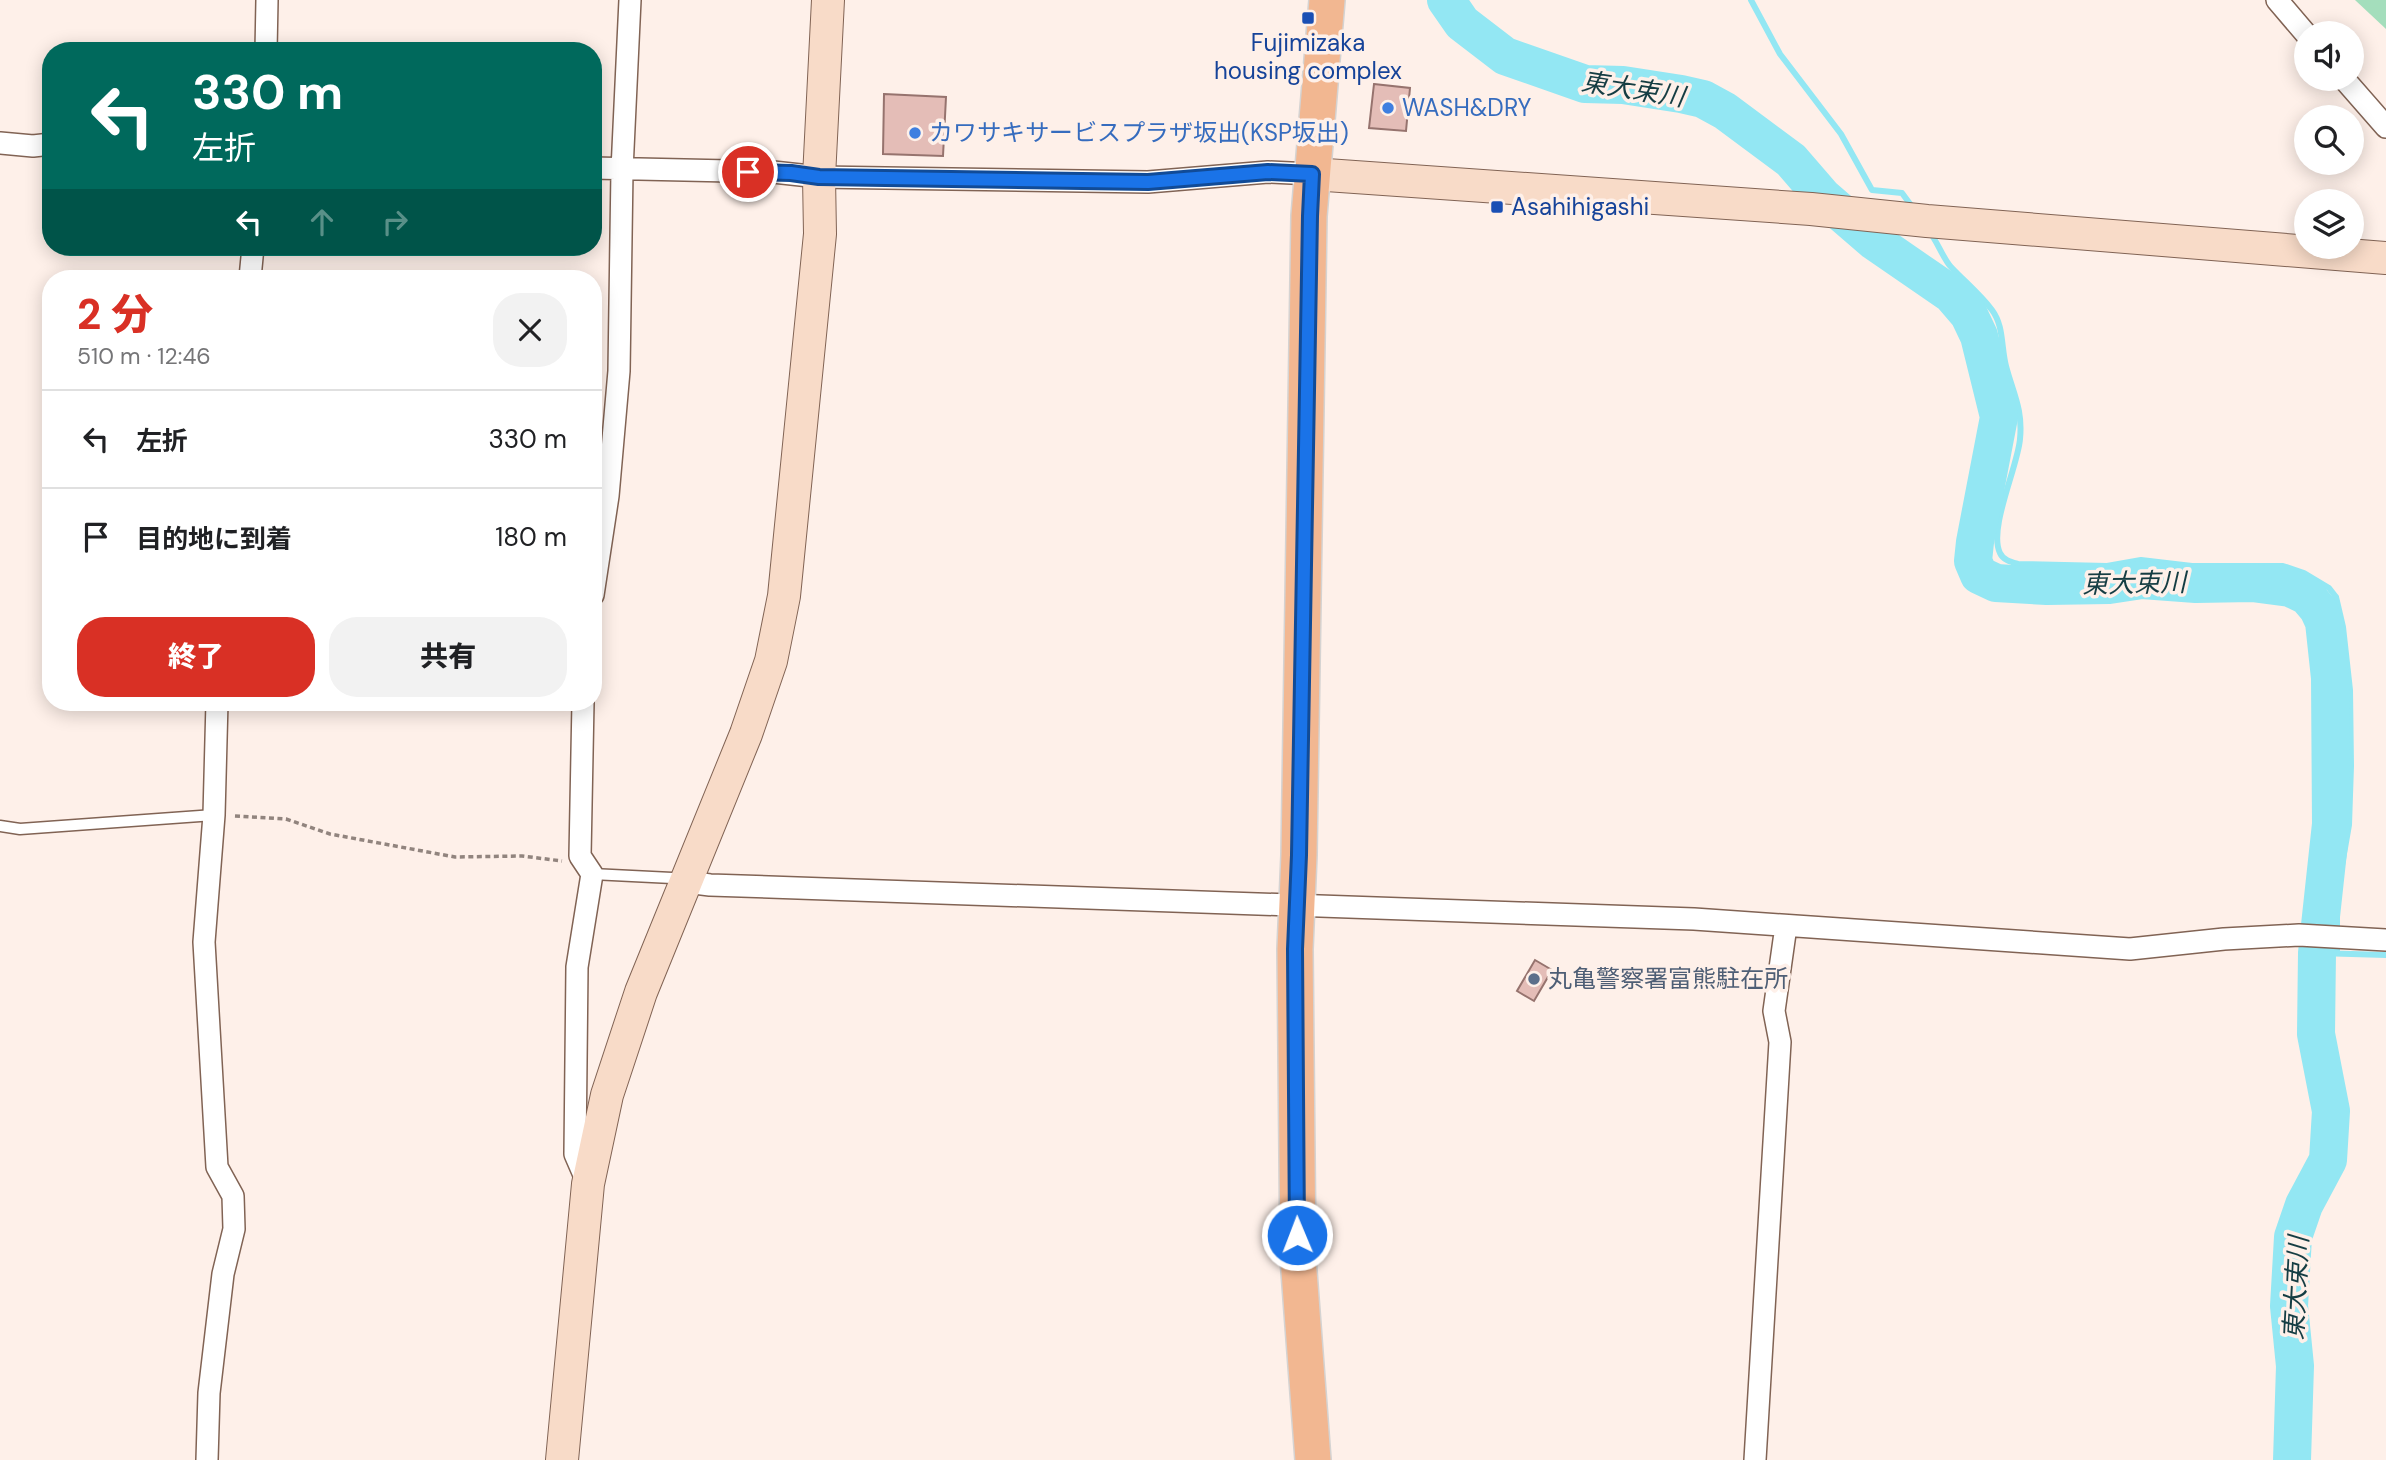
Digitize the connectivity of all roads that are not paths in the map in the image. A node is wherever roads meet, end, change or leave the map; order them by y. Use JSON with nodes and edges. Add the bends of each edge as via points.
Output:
{"nodes":[{"id":1,"x":267,"y":0,"type":"edge"},
{"id":2,"x":630,"y":0,"type":"edge"},
{"id":3,"x":828,"y":0,"type":"edge"},
{"id":4,"x":1327,"y":0,"type":"edge"},
{"id":5,"x":2277,"y":0,"type":"edge"},
{"id":6,"x":2295,"y":21,"type":"edge"},
{"id":7,"x":266,"y":42,"type":"edge"},
{"id":8,"x":2354,"y":91,"type":"edge"},
{"id":9,"x":2386,"y":127,"type":"edge"},
{"id":10,"x":0,"y":143,"type":"edge"},
{"id":11,"x":42,"y":145,"type":"edge"},
{"id":12,"x":602,"y":169,"type":"edge"},
{"id":13,"x":622,"y":170,"type":"junction"},
{"id":14,"x":1312,"y":174,"type":"junction"},
{"id":15,"x":819,"y":177,"type":"junction"},
{"id":16,"x":2386,"y":258,"type":"edge"},
{"id":17,"x":602,"y":536,"type":"edge"},
{"id":18,"x":217,"y":711,"type":"edge"},
{"id":19,"x":583,"y":711,"type":"edge"},
{"id":20,"x":214,"y":815,"type":"junction"},
{"id":21,"x":0,"y":826,"type":"edge"},
{"id":22,"x":588,"y":869,"type":"junction"},
{"id":23,"x":686,"y":882,"type":"junction"},
{"id":24,"x":1297,"y":905,"type":"junction"},
{"id":25,"x":1786,"y":926,"type":"junction"},
{"id":26,"x":2386,"y":940,"type":"edge"},
{"id":27,"x":588,"y":1184,"type":"junction"},
{"id":28,"x":207,"y":1460,"type":"edge"},
{"id":29,"x":562,"y":1460,"type":"edge"},
{"id":30,"x":1313,"y":1460,"type":"edge"},
{"id":31,"x":1755,"y":1460,"type":"edge"}],
"edges":[{"from":1,"to":7,"type":"street"},
{"from":2,"to":13,"type":"street"},
{"from":3,"to":15,"type":"street"},
{"from":4,"to":14,"type":"main road"},
{"from":5,"to":6,"type":"street"},
{"from":8,"to":9,"type":"street"},
{"from":10,"to":11,"type":"street"},
{"from":12,"to":13,"type":"street"},
{"from":13,"to":15,"type":"street"},
{"from":13,"to":17,"type":"street","via":[[619,371]]},
{"from":14,"to":15,"type":"street","via":[[1268,172],[1148,182]]},
{"from":14,"to":16,"type":"street","via":[[1811,209]]},
{"from":14,"to":24,"type":"main road"},
{"from":15,"to":23,"type":"street","via":[[820,234],[784,596],[771,661],[746,734]]},
{"from":18,"to":20,"type":"street"},
{"from":19,"to":22,"type":"street","via":[[580,856]]},
{"from":20,"to":21,"type":"lane","via":[[20,829]]},
{"from":20,"to":28,"type":"street","via":[[204,942],[217,1167],[233,1196],[234,1228],[221,1287]]},
{"from":22,"to":23,"type":"lane"},
{"from":22,"to":27,"type":"street","via":[[576,981],[575,1153]]},
{"from":23,"to":24,"type":"street"},
{"from":23,"to":27,"type":"street","via":[[641,992],[607,1095]]},
{"from":24,"to":25,"type":"street"},
{"from":24,"to":30,"type":"main road","via":[[1298,1258]]},
{"from":25,"to":26,"type":"street","via":[[2130,949],[2299,935]]},
{"from":25,"to":31,"type":"street","via":[[1774,1011],[1780,1042]]},
{"from":27,"to":29,"type":"street"}]}
